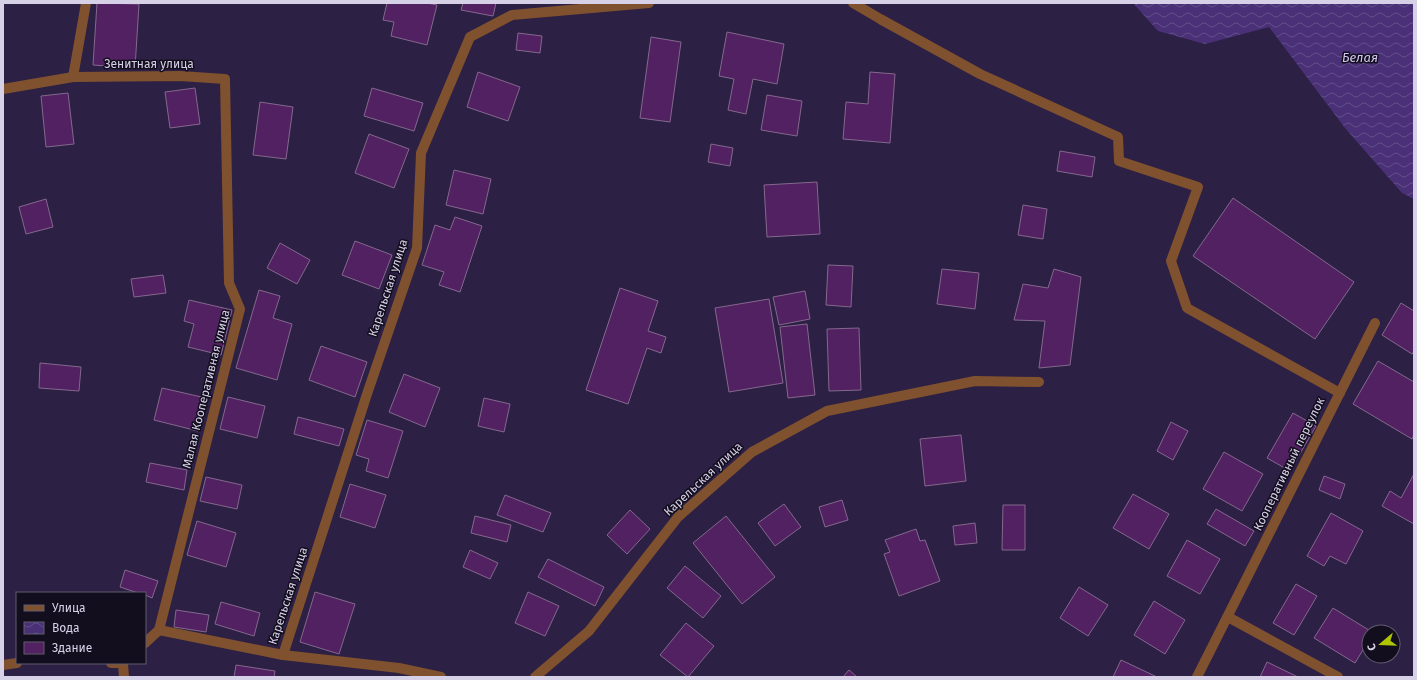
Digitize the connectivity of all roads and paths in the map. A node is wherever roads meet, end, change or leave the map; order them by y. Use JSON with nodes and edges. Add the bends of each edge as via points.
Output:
{"nodes":[{"id":1,"x":86,"y":3,"type":"edge"},
{"id":2,"x":649,"y":3,"type":"edge"},
{"id":3,"x":853,"y":3,"type":"edge"},
{"id":4,"x":73,"y":77,"type":"junction"},
{"id":5,"x":225,"y":79,"type":"joint"},
{"id":6,"x":3,"y":89,"type":"edge"},
{"id":7,"x":1374,"y":323,"type":"dead end"},
{"id":8,"x":1039,"y":382,"type":"dead end"},
{"id":9,"x":1340,"y":393,"type":"junction"},
{"id":10,"x":1228,"y":618,"type":"junction"},
{"id":11,"x":159,"y":630,"type":"junction"},
{"id":12,"x":146,"y":642,"type":"edge"},
{"id":13,"x":283,"y":655,"type":"junction"},
{"id":14,"x":16,"y":663,"type":"edge"},
{"id":15,"x":123,"y":664,"type":"edge"},
{"id":16,"x":3,"y":665,"type":"edge"},
{"id":17,"x":428,"y":675,"type":"edge"},
{"id":18,"x":124,"y":677,"type":"edge"},
{"id":19,"x":441,"y":677,"type":"edge"},
{"id":20,"x":535,"y":677,"type":"edge"},
{"id":21,"x":1197,"y":677,"type":"edge"},
{"id":22,"x":1338,"y":677,"type":"edge"}],
"edges":[{"from":1,"to":4,"type":"street"},
{"from":2,"to":13,"type":"street","name":"Карельская улица","via":[[512,15],[470,37],[421,153],[417,248]]},
{"from":3,"to":9,"type":"street","via":[[980,74],[1118,137],[1119,161],[1198,187],[1171,261],[1187,308]]},
{"from":4,"to":5,"type":"street","name":"Зенитная улица","via":[[180,76]]},
{"from":4,"to":6,"type":"street","name":"Зенитная улица"},
{"from":5,"to":11,"type":"street","name":"Малая Кооперативная улица","via":[[229,283],[240,309]]},
{"from":7,"to":9,"type":"street","name":"Кооперативный переулок"},
{"from":8,"to":20,"type":"street","name":"Карельская улица","via":[[975,381],[827,411],[752,452],[678,517],[589,631]]},
{"from":9,"to":10,"type":"street","name":"Кооперативный переулок"},
{"from":10,"to":21,"type":"street","name":"Кооперативный переулок"},
{"from":10,"to":22,"type":"street"},
{"from":11,"to":12,"type":"street"},
{"from":11,"to":13,"type":"street","name":"Карельская улица"},
{"from":13,"to":17,"type":"street","name":"Карельская улица","via":[[400,668]]},
{"from":14,"to":16,"type":"street"},
{"from":15,"to":18,"type":"street"},
{"from":17,"to":19,"type":"street","name":"Карельская улица"}]}
